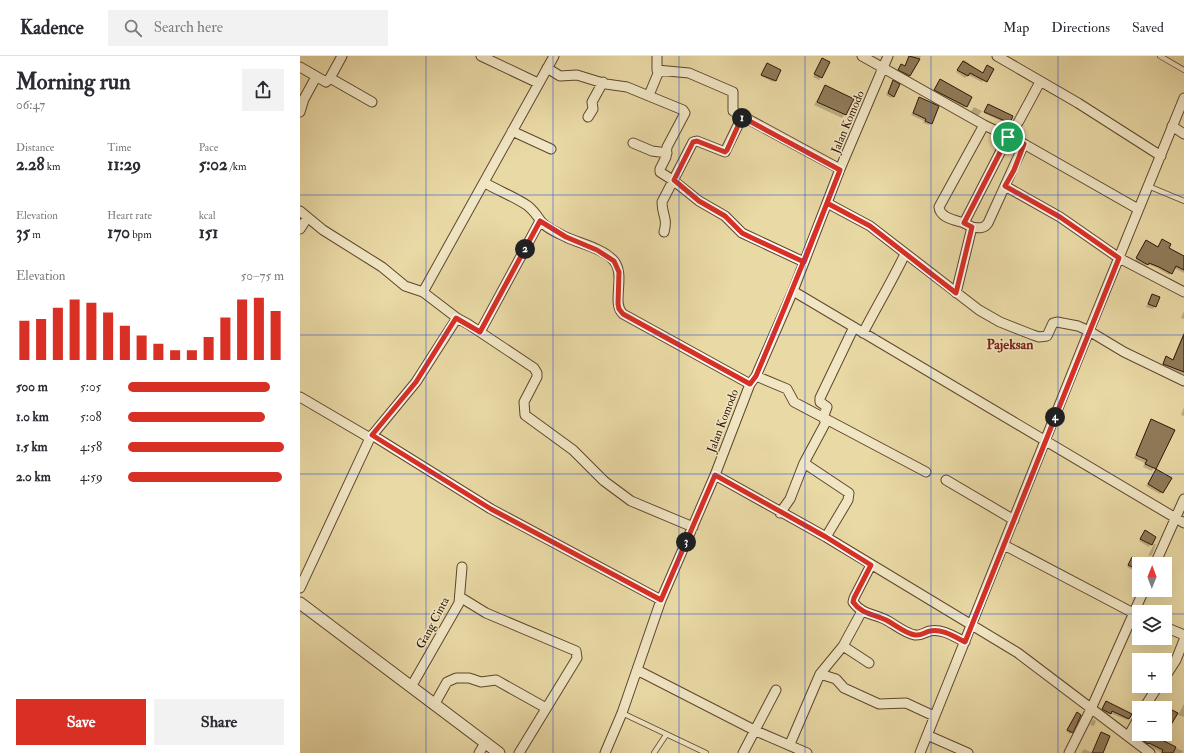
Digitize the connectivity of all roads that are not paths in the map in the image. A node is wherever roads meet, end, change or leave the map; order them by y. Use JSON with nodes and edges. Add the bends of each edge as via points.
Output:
{"nodes":[{"id":1,"x":342,"y":56,"type":"edge"},
{"id":2,"x":481,"y":56,"type":"edge"},
{"id":3,"x":554,"y":56,"type":"edge"},
{"id":4,"x":657,"y":56,"type":"edge"},
{"id":5,"x":862,"y":56,"type":"edge"},
{"id":6,"x":888,"y":56,"type":"edge"},
{"id":7,"x":997,"y":56,"type":"edge"},
{"id":8,"x":1160,"y":56,"type":"edge"},
{"id":9,"x":300,"y":67,"type":"edge"},
{"id":10,"x":547,"y":68,"type":"junction"},
{"id":11,"x":884,"y":68,"type":"junction"},
{"id":12,"x":1184,"y":70,"type":"edge"},
{"id":13,"x":659,"y":72,"type":"junction"},
{"id":14,"x":316,"y":77,"type":"junction"},
{"id":15,"x":330,"y":78,"type":"junction"},
{"id":16,"x":603,"y":82,"type":"junction"},
{"id":17,"x":1040,"y":82,"type":"junction"},
{"id":18,"x":538,"y":83,"type":"junction"},
{"id":19,"x":649,"y":95,"type":"junction"},
{"id":20,"x":1184,"y":98,"type":"edge"},
{"id":21,"x":372,"y":102,"type":"dead end"},
{"id":22,"x":300,"y":112,"type":"edge"},
{"id":23,"x":588,"y":117,"type":"dead end"},
{"id":24,"x":742,"y":117,"type":"junction"},
{"id":25,"x":984,"y":125,"type":"junction"},
{"id":26,"x":1172,"y":126,"type":"junction"},
{"id":27,"x":512,"y":131,"type":"junction"},
{"id":28,"x":1184,"y":134,"type":"edge"},
{"id":29,"x":1008,"y":137,"type":"junction"},
{"id":30,"x":633,"y":143,"type":"dead end"},
{"id":31,"x":1024,"y":144,"type":"junction"},
{"id":32,"x":551,"y":149,"type":"dead end"},
{"id":33,"x":667,"y":152,"type":"junction"},
{"id":34,"x":1161,"y":156,"type":"junction"},
{"id":35,"x":840,"y":170,"type":"junction"},
{"id":36,"x":674,"y":180,"type":"junction"},
{"id":37,"x":485,"y":183,"type":"junction"},
{"id":38,"x":1005,"y":186,"type":"junction"},
{"id":39,"x":1148,"y":186,"type":"junction"},
{"id":40,"x":1184,"y":201,"type":"edge"},
{"id":41,"x":827,"y":203,"type":"junction"},
{"id":42,"x":1138,"y":209,"type":"junction"},
{"id":43,"x":300,"y":211,"type":"edge"},
{"id":44,"x":307,"y":218,"type":"junction"},
{"id":45,"x":540,"y":221,"type":"junction"},
{"id":46,"x":968,"y":225,"type":"junction"},
{"id":47,"x":300,"y":229,"type":"edge"},
{"id":48,"x":664,"y":232,"type":"dead end"},
{"id":49,"x":905,"y":254,"type":"junction"},
{"id":50,"x":1119,"y":258,"type":"junction"},
{"id":51,"x":804,"y":262,"type":"junction"},
{"id":52,"x":793,"y":291,"type":"junction"},
{"id":53,"x":423,"y":292,"type":"junction"},
{"id":54,"x":1184,"y":292,"type":"edge"},
{"id":55,"x":956,"y":293,"type":"junction"},
{"id":56,"x":456,"y":318,"type":"junction"},
{"id":57,"x":854,"y":327,"type":"junction"},
{"id":58,"x":1089,"y":331,"type":"junction"},
{"id":59,"x":480,"y":332,"type":"junction"},
{"id":60,"x":863,"y":332,"type":"junction"},
{"id":61,"x":753,"y":380,"type":"junction"},
{"id":62,"x":1184,"y":381,"type":"edge"},
{"id":63,"x":300,"y":397,"type":"edge"},
{"id":64,"x":825,"y":419,"type":"junction"},
{"id":65,"x":371,"y":437,"type":"junction"},
{"id":66,"x":1046,"y":440,"type":"junction"},
{"id":67,"x":804,"y":463,"type":"junction"},
{"id":68,"x":926,"y":472,"type":"dead end"},
{"id":69,"x":715,"y":475,"type":"junction"},
{"id":70,"x":946,"y":480,"type":"dead end"},
{"id":71,"x":1184,"y":499,"type":"edge"},
{"id":72,"x":780,"y":513,"type":"junction"},
{"id":73,"x":1014,"y":520,"type":"junction"},
{"id":74,"x":1180,"y":521,"type":"edge"},
{"id":75,"x":693,"y":527,"type":"junction"},
{"id":76,"x":826,"y":537,"type":"junction"},
{"id":77,"x":1004,"y":545,"type":"junction"},
{"id":78,"x":1159,"y":557,"type":"edge"},
{"id":79,"x":871,"y":565,"type":"junction"},
{"id":80,"x":462,"y":567,"type":"dead end"},
{"id":81,"x":300,"y":588,"type":"edge"},
{"id":82,"x":460,"y":597,"type":"junction"},
{"id":83,"x":661,"y":600,"type":"junction"},
{"id":84,"x":300,"y":603,"type":"edge"},
{"id":85,"x":862,"y":610,"type":"junction"},
{"id":86,"x":1132,"y":613,"type":"edge"},
{"id":87,"x":1132,"y":623,"type":"edge"},
{"id":88,"x":971,"y":624,"type":"junction"},
{"id":89,"x":1172,"y":630,"type":"edge"},
{"id":90,"x":1184,"y":635,"type":"edge"},
{"id":91,"x":1184,"y":640,"type":"edge"},
{"id":92,"x":965,"y":642,"type":"junction"},
{"id":93,"x":843,"y":646,"type":"junction"},
{"id":94,"x":869,"y":664,"type":"dead end"},
{"id":95,"x":1172,"y":666,"type":"edge"},
{"id":96,"x":637,"y":670,"type":"junction"},
{"id":97,"x":820,"y":674,"type":"junction"},
{"id":98,"x":411,"y":687,"type":"junction"},
{"id":99,"x":776,"y":690,"type":"dead end"},
{"id":100,"x":434,"y":705,"type":"junction"},
{"id":101,"x":546,"y":708,"type":"junction"},
{"id":102,"x":1091,"y":709,"type":"junction"},
{"id":103,"x":622,"y":713,"type":"junction"},
{"id":104,"x":934,"y":716,"type":"junction"},
{"id":105,"x":756,"y":730,"type":"junction"},
{"id":106,"x":1132,"y":730,"type":"edge"},
{"id":107,"x":666,"y":735,"type":"junction"},
{"id":108,"x":927,"y":735,"type":"junction"},
{"id":109,"x":1129,"y":735,"type":"junction"},
{"id":110,"x":485,"y":743,"type":"junction"},
{"id":111,"x":790,"y":744,"type":"junction"},
{"id":112,"x":479,"y":753,"type":"edge"},
{"id":113,"x":499,"y":753,"type":"edge"},
{"id":114,"x":519,"y":753,"type":"edge"},
{"id":115,"x":605,"y":753,"type":"edge"},
{"id":116,"x":654,"y":753,"type":"edge"},
{"id":117,"x":706,"y":753,"type":"edge"},
{"id":118,"x":743,"y":753,"type":"edge"},
{"id":119,"x":807,"y":753,"type":"edge"},
{"id":120,"x":920,"y":753,"type":"edge"},
{"id":121,"x":968,"y":753,"type":"edge"},
{"id":122,"x":1069,"y":753,"type":"edge"},
{"id":123,"x":1150,"y":753,"type":"edge"}],
"edges":[{"from":1,"to":15,"type":"street"},
{"from":2,"to":18,"type":"street"},
{"from":3,"to":10,"type":"street"},
{"from":4,"to":13,"type":"street","via":[[656,69]]},
{"from":5,"to":11,"type":"street"},
{"from":6,"to":11,"type":"street","name":"Jalan Komodo"},
{"from":7,"to":17,"type":"street"},
{"from":8,"to":12,"type":"lane"},
{"from":9,"to":14,"type":"street"},
{"from":10,"to":16,"type":"street","via":[[560,76],[577,75]]},
{"from":10,"to":18,"type":"street"},
{"from":11,"to":25,"type":"street"},
{"from":11,"to":35,"type":"street","name":"Jalan Komodo"},
{"from":13,"to":19,"type":"street"},
{"from":13,"to":24,"type":"street","via":[[689,73],[733,92],[732,110]]},
{"from":14,"to":15,"type":"street","via":[[326,82]]},
{"from":14,"to":22,"type":"street"},
{"from":15,"to":21,"type":"street"},
{"from":16,"to":19,"type":"street"},
{"from":16,"to":23,"type":"street","via":[[592,102],[593,109]]},
{"from":17,"to":29,"type":"street"},
{"from":17,"to":34,"type":"street","via":[[1078,102]]},
{"from":18,"to":27,"type":"street"},
{"from":19,"to":33,"type":"street","via":[[685,112],[667,147]]},
{"from":20,"to":26,"type":"street"},
{"from":24,"to":35,"type":"street"},
{"from":24,"to":36,"type":"street","via":[[725,152],[697,141],[693,142]]},
{"from":25,"to":29,"type":"street"},
{"from":25,"to":46,"type":"street","via":[[939,207],[944,215]]},
{"from":26,"to":28,"type":"street"},
{"from":26,"to":34,"type":"street"},
{"from":27,"to":32,"type":"street"},
{"from":27,"to":37,"type":"street"},
{"from":29,"to":31,"type":"street"},
{"from":29,"to":46,"type":"street"},
{"from":30,"to":33,"type":"street","via":[[652,151]]},
{"from":31,"to":38,"type":"street"},
{"from":31,"to":42,"type":"street"},
{"from":33,"to":36,"type":"street","via":[[660,170]]},
{"from":34,"to":39,"type":"street"},
{"from":35,"to":41,"type":"street","name":"Jalan Komodo"},
{"from":36,"to":48,"type":"street","via":[[662,202],[666,219]]},
{"from":36,"to":51,"type":"street","via":[[699,201],[725,216],[742,233]]},
{"from":37,"to":45,"type":"street","via":[[528,206],[538,214]]},
{"from":37,"to":53,"type":"street"},
{"from":38,"to":46,"type":"street","via":[[986,227]]},
{"from":38,"to":50,"type":"street","via":[[1060,217]]},
{"from":39,"to":40,"type":"lane"},
{"from":39,"to":42,"type":"street"},
{"from":41,"to":49,"type":"street","via":[[870,226]]},
{"from":41,"to":51,"type":"street","name":"Jalan Komodo"},
{"from":42,"to":50,"type":"street"},
{"from":43,"to":44,"type":"street"},
{"from":44,"to":47,"type":"street"},
{"from":44,"to":53,"type":"street","via":[[382,267],[406,286]]},
{"from":45,"to":59,"type":"street"},
{"from":45,"to":61,"type":"street","via":[[614,261],[619,272],[618,304],[623,314]]},
{"from":46,"to":55,"type":"street"},
{"from":49,"to":55,"type":"street","via":[[918,261]]},
{"from":49,"to":60,"type":"street"},
{"from":50,"to":54,"type":"street"},
{"from":50,"to":58,"type":"street"},
{"from":51,"to":52,"type":"street","name":"Jalan Komodo"},
{"from":52,"to":57,"type":"street"},
{"from":52,"to":61,"type":"street","name":"Jalan Komodo"},
{"from":53,"to":56,"type":"street"},
{"from":55,"to":58,"type":"street","via":[[992,318],[1039,337],[1047,336],[1053,323],[1061,322]]},
{"from":56,"to":59,"type":"street"},
{"from":56,"to":65,"type":"street","via":[[416,382]]},
{"from":57,"to":60,"type":"street"},
{"from":57,"to":64,"type":"street","via":[[820,398],[820,402],[827,407]]},
{"from":58,"to":62,"type":"street","via":[[1124,352]]},
{"from":58,"to":66,"type":"street"},
{"from":59,"to":75,"type":"street","via":[[536,370],[537,376],[524,402],[524,412],[529,418],[573,450],[604,481],[631,501]]},
{"from":60,"to":66,"type":"street"},
{"from":61,"to":64,"type":"street","via":[[787,389],[794,402]]},
{"from":61,"to":69,"type":"street","name":"Jalan Komodo"},
{"from":63,"to":65,"type":"street"},
{"from":64,"to":67,"type":"street"},
{"from":64,"to":68,"type":"street"},
{"from":65,"to":81,"type":"street"},
{"from":65,"to":83,"type":"street","via":[[491,509]]},
{"from":66,"to":73,"type":"street"},
{"from":66,"to":74,"type":"street"},
{"from":67,"to":72,"type":"street","via":[[790,499]]},
{"from":67,"to":76,"type":"street","via":[[849,493],[848,500]]},
{"from":69,"to":72,"type":"street"},
{"from":69,"to":75,"type":"street","name":"Jalan Komodo"},
{"from":70,"to":73,"type":"street"},
{"from":71,"to":74,"type":"street"},
{"from":72,"to":76,"type":"street"},
{"from":73,"to":77,"type":"street"},
{"from":74,"to":78,"type":"street"},
{"from":75,"to":83,"type":"street","name":"Jalan Komodo"},
{"from":76,"to":79,"type":"street"},
{"from":77,"to":86,"type":"street"},
{"from":77,"to":88,"type":"street"},
{"from":79,"to":85,"type":"street","via":[[853,602]]},
{"from":79,"to":88,"type":"street"},
{"from":80,"to":82,"type":"street","name":"Gang Cinta"},
{"from":82,"to":98,"type":"street","name":"Gang Cinta"},
{"from":82,"to":101,"type":"street","via":[[486,613],[576,651],[577,658]]},
{"from":83,"to":96,"type":"street","name":"Jalan Komodo"},
{"from":84,"to":98,"type":"street"},
{"from":85,"to":92,"type":"street","via":[[915,635],[920,636],[930,630],[936,630]]},
{"from":85,"to":93,"type":"street"},
{"from":87,"to":102,"type":"street"},
{"from":88,"to":92,"type":"street"},
{"from":88,"to":102,"type":"street","via":[[1018,653]]},
{"from":89,"to":90,"type":"street"},
{"from":91,"to":95,"type":"street"},
{"from":92,"to":104,"type":"street"},
{"from":93,"to":94,"type":"street"},
{"from":93,"to":97,"type":"street"},
{"from":96,"to":103,"type":"street","name":"Jalan Komodo"},
{"from":96,"to":105,"type":"street"},
{"from":97,"to":104,"type":"street","via":[[836,679],[844,688],[879,704],[906,703]]},
{"from":97,"to":111,"type":"street"},
{"from":98,"to":100,"type":"street"},
{"from":99,"to":105,"type":"street"},
{"from":100,"to":101,"type":"street","via":[[447,682],[456,678],[469,678],[481,682],[496,680]]},
{"from":100,"to":110,"type":"street"},
{"from":101,"to":114,"type":"street"},
{"from":102,"to":109,"type":"street"},
{"from":102,"to":122,"type":"street"},
{"from":103,"to":107,"type":"lane"},
{"from":103,"to":115,"type":"street","name":"Jalan Komodo"},
{"from":104,"to":108,"type":"street"},
{"from":105,"to":111,"type":"street"},
{"from":105,"to":118,"type":"street"},
{"from":106,"to":109,"type":"street"},
{"from":107,"to":116,"type":"lane"},
{"from":107,"to":117,"type":"lane"},
{"from":108,"to":120,"type":"street"},
{"from":108,"to":121,"type":"street"},
{"from":109,"to":123,"type":"street"},
{"from":110,"to":112,"type":"street"},
{"from":110,"to":113,"type":"street"},
{"from":111,"to":119,"type":"street"}]}
